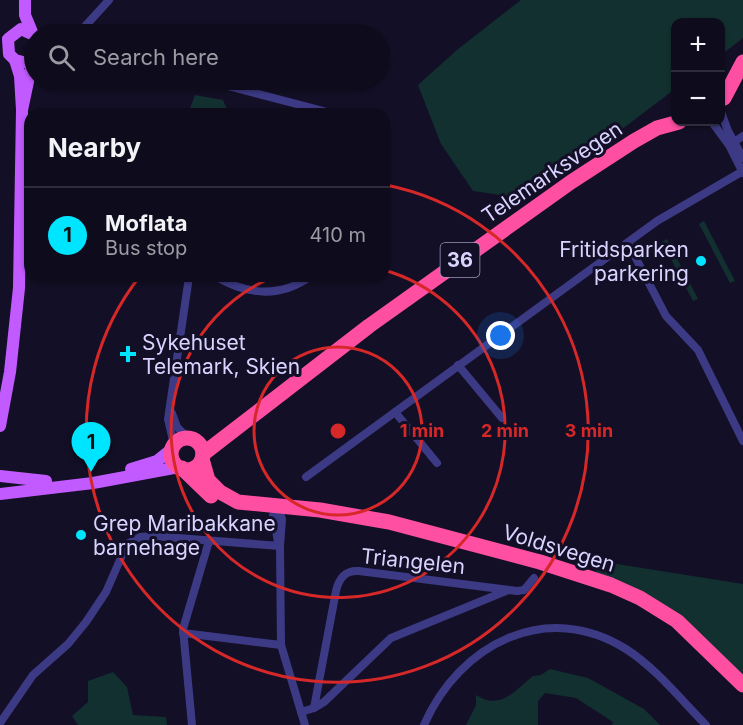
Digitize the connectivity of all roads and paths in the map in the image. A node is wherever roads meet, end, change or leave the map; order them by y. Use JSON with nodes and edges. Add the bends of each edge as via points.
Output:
{"nodes":[{"id":1,"x":20,"y":0,"type":"edge"},
{"id":2,"x":25,"y":0,"type":"edge"},
{"id":3,"x":109,"y":0,"type":"edge"},
{"id":4,"x":29,"y":24,"type":"edge"},
{"id":5,"x":87,"y":24,"type":"edge"},
{"id":6,"x":24,"y":33,"type":"edge"},
{"id":7,"x":9,"y":34,"type":"edge"},
{"id":8,"x":8,"y":54,"type":"edge"},
{"id":9,"x":743,"y":61,"type":"edge"},
{"id":10,"x":24,"y":62,"type":"edge"},
{"id":11,"x":725,"y":76,"type":"edge"},
{"id":12,"x":27,"y":90,"type":"edge"},
{"id":13,"x":243,"y":90,"type":"edge"},
{"id":14,"x":725,"y":97,"type":"edge"},
{"id":15,"x":312,"y":108,"type":"edge"},
{"id":16,"x":22,"y":110,"type":"junction"},
{"id":17,"x":671,"y":119,"type":"edge"},
{"id":18,"x":725,"y":122,"type":"edge"},
{"id":19,"x":671,"y":124,"type":"edge"},
{"id":20,"x":725,"y":126,"type":"edge"},
{"id":21,"x":660,"y":127,"type":"junction"},
{"id":22,"x":743,"y":136,"type":"edge"},
{"id":23,"x":732,"y":143,"type":"junction"},
{"id":24,"x":743,"y":158,"type":"edge"},
{"id":25,"x":743,"y":172,"type":"edge"},
{"id":26,"x":628,"y":243,"type":"junction"},
{"id":27,"x":187,"y":282,"type":"edge"},
{"id":28,"x":225,"y":282,"type":"edge"},
{"id":29,"x":299,"y":282,"type":"edge"},
{"id":30,"x":10,"y":358,"type":"junction"},
{"id":31,"x":458,"y":365,"type":"junction"},
{"id":32,"x":0,"y":396,"type":"edge"},
{"id":33,"x":266,"y":404,"type":"junction"},
{"id":34,"x":170,"y":406,"type":"junction"},
{"id":35,"x":395,"y":412,"type":"junction"},
{"id":36,"x":502,"y":418,"type":"dead end"},
{"id":37,"x":0,"y":426,"type":"edge"},
{"id":38,"x":743,"y":441,"type":"edge"},
{"id":39,"x":182,"y":443,"type":"junction"},
{"id":40,"x":202,"y":457,"type":"junction"},
{"id":41,"x":437,"y":464,"type":"dead end"},
{"id":42,"x":181,"y":468,"type":"junction"},
{"id":43,"x":0,"y":476,"type":"edge"},
{"id":44,"x":306,"y":477,"type":"dead end"},
{"id":45,"x":0,"y":493,"type":"edge"},
{"id":46,"x":277,"y":512,"type":"junction"},
{"id":47,"x":209,"y":541,"type":"junction"},
{"id":48,"x":280,"y":546,"type":"junction"},
{"id":49,"x":534,"y":578,"type":"dead end"},
{"id":50,"x":507,"y":591,"type":"junction"},
{"id":51,"x":183,"y":633,"type":"junction"},
{"id":52,"x":281,"y":645,"type":"junction"},
{"id":53,"x":743,"y":685,"type":"edge"},
{"id":54,"x":314,"y":708,"type":"junction"},
{"id":55,"x":301,"y":712,"type":"junction"},
{"id":56,"x":0,"y":723,"type":"edge"},
{"id":57,"x":192,"y":725,"type":"edge"},
{"id":58,"x":305,"y":725,"type":"edge"},
{"id":59,"x":424,"y":725,"type":"edge"},
{"id":60,"x":706,"y":725,"type":"edge"}],
"edges":[{"from":1,"to":7,"type":"main road"},
{"from":2,"to":4,"type":"main road"},
{"from":3,"to":5,"type":"street"},
{"from":6,"to":7,"type":"main road"},
{"from":7,"to":8,"type":"main road"},
{"from":8,"to":10,"type":"main road"},
{"from":8,"to":16,"type":"main road","via":[[20,76]]},
{"from":9,"to":11,"type":"highway"},
{"from":9,"to":14,"type":"highway"},
{"from":12,"to":16,"type":"main road"},
{"from":13,"to":15,"type":"street"},
{"from":16,"to":30,"type":"main road","via":[[19,288]]},
{"from":17,"to":21,"type":"highway","name":"Telemarksvegen","number":"36"},
{"from":18,"to":23,"type":"street"},
{"from":19,"to":21,"type":"highway","name":"Telemarksvegen","number":"36"},
{"from":20,"to":23,"type":"street"},
{"from":21,"to":33,"type":"highway","name":"Telemarksvegen","number":"36","via":[[571,182]]},
{"from":22,"to":23,"type":"street"},
{"from":23,"to":24,"type":"street"},
{"from":23,"to":25,"type":"street"},
{"from":25,"to":26,"type":"street","via":[[657,221]]},
{"from":26,"to":31,"type":"street"},
{"from":26,"to":38,"type":"street","via":[[666,316],[698,350]]},
{"from":27,"to":34,"type":"street"},
{"from":28,"to":29,"type":"street","via":[[268,293]]},
{"from":30,"to":32,"type":"main road"},
{"from":30,"to":37,"type":"main road"},
{"from":31,"to":35,"type":"street"},
{"from":31,"to":36,"type":"street"},
{"from":33,"to":39,"type":"highway","name":"Telemarksvegen","number":"36","via":[[216,432]]},
{"from":33,"to":40,"type":"highway","name":"Telemarksvegen","number":"36"},
{"from":34,"to":39,"type":"street"},
{"from":34,"to":39,"type":"street","via":[[168,419]]},
{"from":35,"to":41,"type":"street"},
{"from":35,"to":44,"type":"street"},
{"from":39,"to":40,"type":"highway","via":[[201,446]]},
{"from":39,"to":42,"type":"highway","via":[[173,460]]},
{"from":39,"to":43,"type":"main road","name":"Telemarksvegen","via":[[150,464],[74,480],[27,481]]},
{"from":40,"to":42,"type":"highway","number":"36","via":[[195,468]]},
{"from":40,"to":46,"type":"highway","name":"Voldsvegen","via":[[208,480],[229,498]]},
{"from":42,"to":45,"type":"main road"},
{"from":42,"to":46,"type":"highway","name":"Voldsvegen","via":[[219,501],[243,510]]},
{"from":43,"to":45,"type":"main road"},
{"from":46,"to":48,"type":"street"},
{"from":46,"to":53,"type":"highway","name":"Voldsvegen","via":[[331,512],[366,517],[540,562],[611,585],[682,625]]},
{"from":47,"to":48,"type":"street"},
{"from":47,"to":51,"type":"street"},
{"from":47,"to":56,"type":"street","via":[[152,536],[131,540],[87,622],[33,675]]},
{"from":48,"to":52,"type":"street"},
{"from":49,"to":50,"type":"street","name":"Triangelen","via":[[524,590]]},
{"from":50,"to":54,"type":"street","name":"Triangelen","via":[[391,638]]},
{"from":50,"to":54,"type":"street","name":"Triangelen","via":[[359,571],[346,573],[336,591]]},
{"from":51,"to":52,"type":"street"},
{"from":51,"to":57,"type":"street"},
{"from":52,"to":55,"type":"street"},
{"from":54,"to":55,"type":"street","name":"Triangelen"},
{"from":55,"to":58,"type":"street"},
{"from":59,"to":60,"type":"street","via":[[446,689],[477,657],[516,634],[544,628],[584,632],[624,648]]}]}
